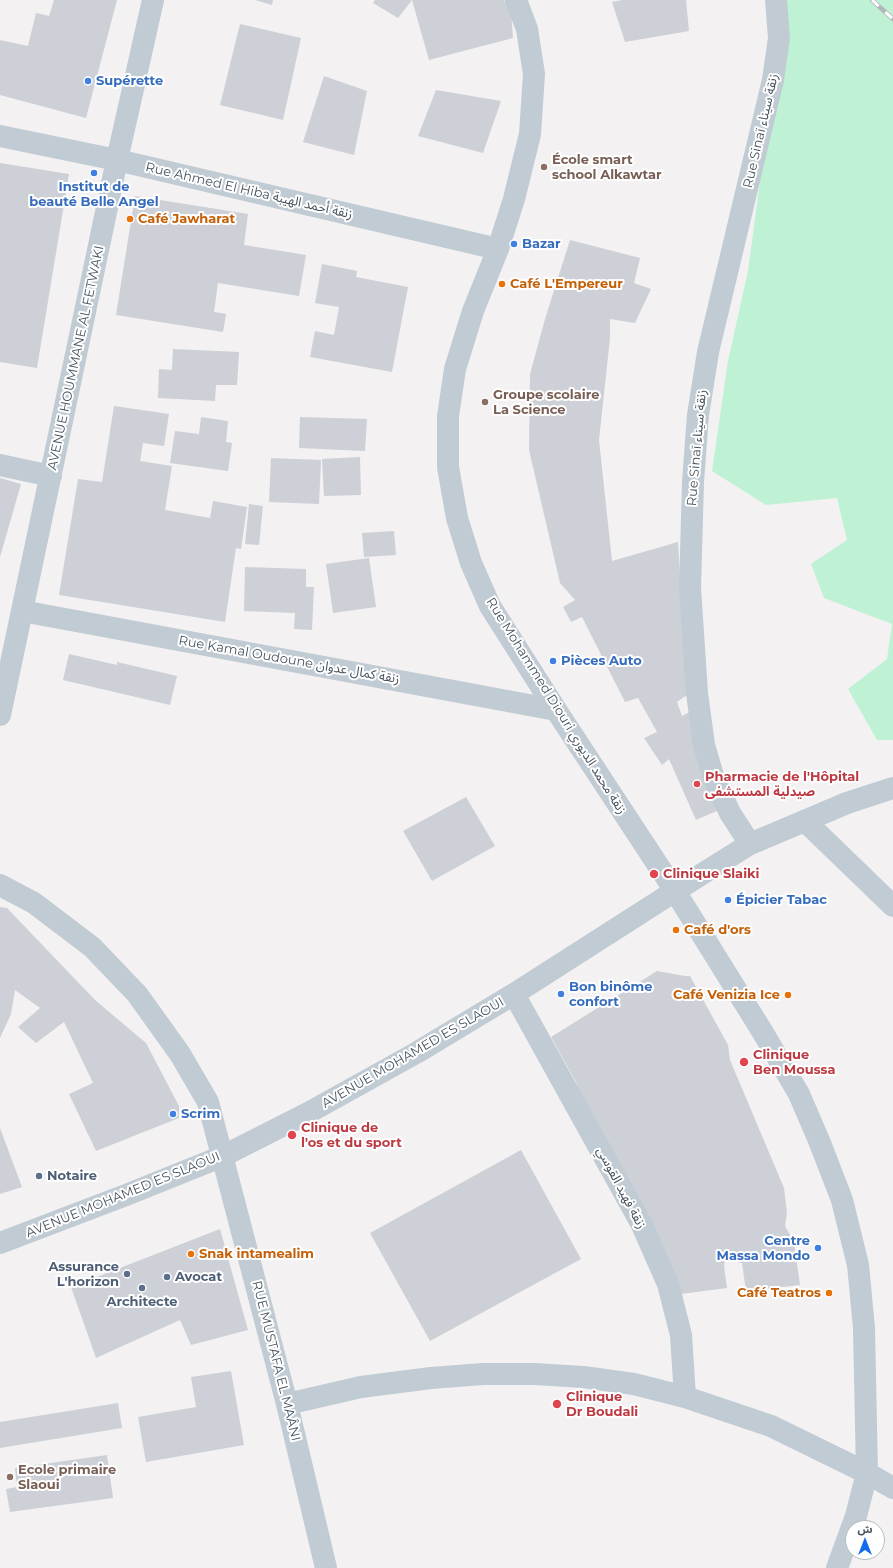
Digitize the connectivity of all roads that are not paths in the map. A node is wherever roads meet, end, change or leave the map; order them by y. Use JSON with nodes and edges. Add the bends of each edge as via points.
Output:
{"nodes":[{"id":1,"x":153,"y":0,"type":"edge"},
{"id":2,"x":516,"y":0,"type":"edge"},
{"id":3,"x":776,"y":0,"type":"edge"},
{"id":4,"x":0,"y":136,"type":"edge"},
{"id":5,"x":117,"y":160,"type":"junction"},
{"id":6,"x":498,"y":249,"type":"junction"},
{"id":7,"x":0,"y":465,"type":"edge"},
{"id":8,"x":51,"y":476,"type":"junction"},
{"id":9,"x":22,"y":611,"type":"junction"},
{"id":10,"x":556,"y":710,"type":"junction"},
{"id":11,"x":0,"y":716,"type":"edge"},
{"id":12,"x":893,"y":788,"type":"edge"},
{"id":13,"x":805,"y":821,"type":"junction"},
{"id":14,"x":750,"y":844,"type":"junction"},
{"id":15,"x":0,"y":885,"type":"edge"},
{"id":16,"x":675,"y":891,"type":"junction"},
{"id":17,"x":893,"y":906,"type":"edge"},
{"id":18,"x":514,"y":994,"type":"junction"},
{"id":19,"x":223,"y":1156,"type":"junction"},
{"id":20,"x":0,"y":1242,"type":"edge"},
{"id":21,"x":685,"y":1397,"type":"junction"},
{"id":22,"x":287,"y":1404,"type":"junction"},
{"id":23,"x":867,"y":1473,"type":"junction"},
{"id":24,"x":893,"y":1488,"type":"edge"},
{"id":25,"x":326,"y":1568,"type":"edge"},
{"id":26,"x":837,"y":1568,"type":"edge"}],
"edges":[{"from":1,"to":5,"type":"street","name":"AVENUE HOUMMANE AL FETWAKI"},
{"from":2,"to":6,"type":"street","name":"Rue Mohammed Diouri زنقة محمد الديوري","via":[[527,29],[534,74],[530,134],[514,199]]},
{"from":3,"to":14,"type":"street","name":"Rue Sinaï زنقة سيناء","via":[[779,38],[773,80],[708,352],[698,415],[692,489],[691,611],[704,745],[714,779],[730,813]]},
{"from":4,"to":5,"type":"street","name":"Rue Ahmed El Hiba زنقة أحمد الهيبة"},
{"from":5,"to":6,"type":"street","name":"Rue Ahmed El Hiba زنقة أحمد الهيبة"},
{"from":5,"to":8,"type":"street","name":"AVENUE HOUMMANE AL FETWAKI"},
{"from":6,"to":10,"type":"street","name":"Rue Mohammed Diouri زنقة محمد الديوري","via":[[473,311],[455,369],[448,416],[448,467],[457,518],[471,564],[490,606]]},
{"from":7,"to":8,"type":"street"},
{"from":8,"to":9,"type":"street","name":"AVENUE HOUMMANE AL FETWAKI"},
{"from":9,"to":10,"type":"street","name":"Rue Kamal Oudoune زنقة كمال عدوان"},
{"from":9,"to":11,"type":"street","name":"AVENUE HOUMMANE AL FETWAKI"},
{"from":10,"to":16,"type":"street","name":"Rue Mohammed Diouri زنقة محمد الديوري"},
{"from":12,"to":13,"type":"street","name":"AVENUE MOHAMED ES SLAOUI","via":[[847,803]]},
{"from":13,"to":14,"type":"street","name":"AVENUE MOHAMED ES SLAOUI"},
{"from":13,"to":17,"type":"street"},
{"from":14,"to":16,"type":"street","name":"AVENUE MOHAMED ES SLAOUI"},
{"from":15,"to":19,"type":"street","name":"RUE MUSTAFA EL MAÂNI","via":[[34,902],[92,947],[137,994],[180,1054],[208,1102]]},
{"from":16,"to":18,"type":"street","name":"AVENUE MOHAMED ES SLAOUI"},
{"from":16,"to":23,"type":"street","name":"Rue Mohammed Diouri زنقة محمد الديوري","via":[[798,1094],[842,1200],[858,1265],[864,1328]]},
{"from":18,"to":19,"type":"street","name":"AVENUE MOHAMED ES SLAOUI","via":[[308,1114]]},
{"from":18,"to":21,"type":"street","name":"زنقة فهيد القوسي","via":[[642,1225],[665,1278],[681,1335]]},
{"from":19,"to":20,"type":"street","name":"AVENUE MOHAMED ES SLAOUI"},
{"from":19,"to":22,"type":"street","name":"RUE MUSTAFA EL MAÂNI"},
{"from":21,"to":22,"type":"street","via":[[634,1384],[583,1377],[483,1374],[361,1387]]},
{"from":21,"to":23,"type":"street","via":[[771,1426]]},
{"from":22,"to":25,"type":"street","name":"RUE MUSTAFA EL MAÂNI"},
{"from":23,"to":24,"type":"street"},
{"from":23,"to":26,"type":"street","name":"Rue Mohammed Diouri زنقة محمد الديوري","via":[[856,1516]]}]}
